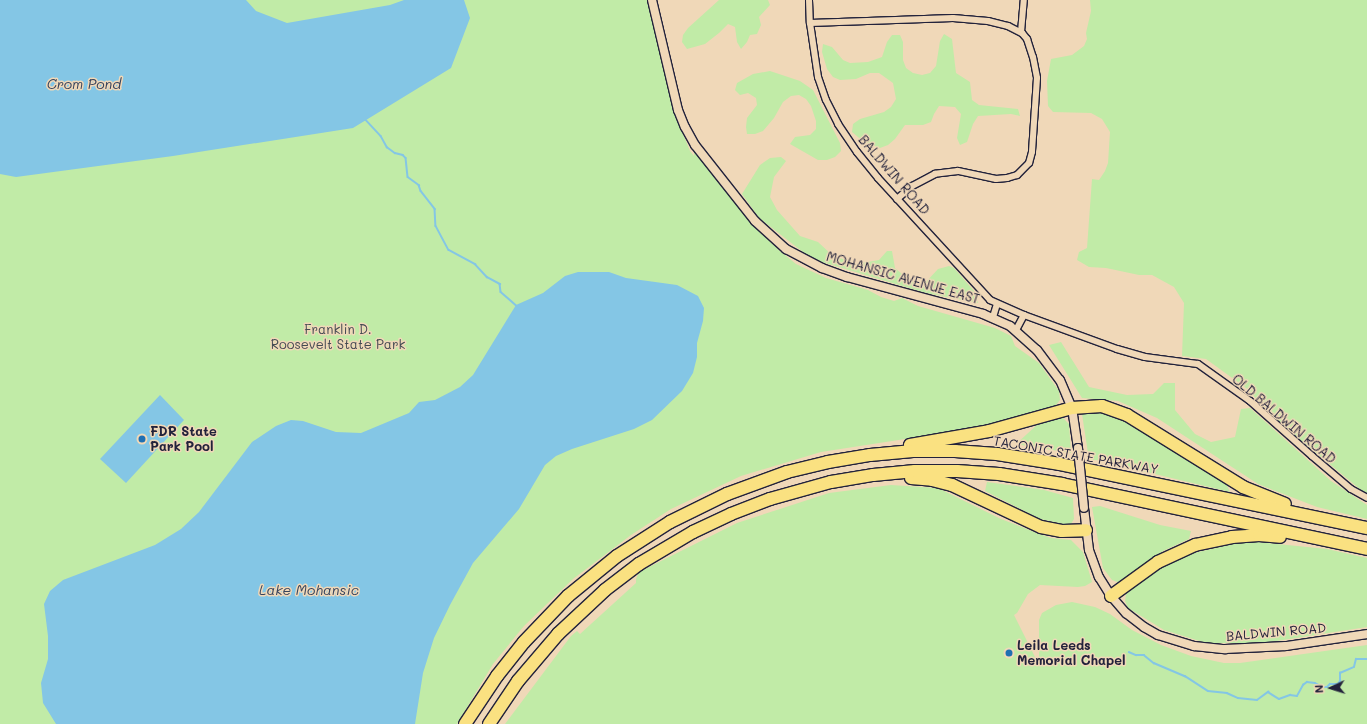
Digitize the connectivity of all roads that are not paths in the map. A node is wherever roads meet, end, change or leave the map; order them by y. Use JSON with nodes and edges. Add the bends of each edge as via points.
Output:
{"nodes":[{"id":1,"x":652,"y":0,"type":"edge"},
{"id":2,"x":809,"y":0,"type":"edge"},
{"id":3,"x":1024,"y":0,"type":"edge"},
{"id":4,"x":810,"y":23,"type":"junction"},
{"id":5,"x":1021,"y":32,"type":"junction"},
{"id":6,"x":897,"y":199,"type":"junction"},
{"id":7,"x":997,"y":304,"type":"junction"},
{"id":8,"x":1024,"y":315,"type":"junction"},
{"id":9,"x":992,"y":317,"type":"junction"},
{"id":10,"x":1016,"y":330,"type":"junction"},
{"id":11,"x":1072,"y":408,"type":"junction"},
{"id":12,"x":808,"y":467,"type":"junction"},
{"id":13,"x":852,"y":478,"type":"junction"},
{"id":14,"x":1367,"y":498,"type":"edge"},
{"id":15,"x":1350,"y":525,"type":"junction"},
{"id":16,"x":1367,"y":528,"type":"edge"},
{"id":17,"x":1086,"y":530,"type":"junction"},
{"id":18,"x":1350,"y":545,"type":"junction"},
{"id":19,"x":1367,"y":549,"type":"edge"},
{"id":20,"x":1111,"y":596,"type":"junction"},
{"id":21,"x":1367,"y":634,"type":"edge"},
{"id":22,"x":465,"y":724,"type":"edge"},
{"id":23,"x":489,"y":724,"type":"edge"}],
"edges":[{"from":1,"to":9,"type":"street","name":"MOHANSIC AVENUE EAST","via":[[677,105],[685,127],[698,149],[764,231],[797,256],[834,273]]},
{"from":2,"to":4,"type":"street","name":"BALDWIN ROAD"},
{"from":3,"to":5,"type":"street"},
{"from":4,"to":5,"type":"street","via":[[954,18],[988,21]]},
{"from":4,"to":6,"type":"street","name":"BALDWIN ROAD","via":[[818,77],[835,118],[857,152]]},
{"from":5,"to":6,"type":"street","via":[[1028,39],[1037,78],[1029,163],[1017,175],[1008,178],[986,178],[958,172],[935,174],[912,186]]},
{"from":6,"to":7,"type":"street","name":"BALDWIN ROAD","via":[[982,293]]},
{"from":7,"to":8,"type":"street","name":"OLD BALDWIN ROAD"},
{"from":7,"to":9,"type":"street"},
{"from":8,"to":10,"type":"street"},
{"from":8,"to":14,"type":"street","name":"OLD BALDWIN ROAD","via":[[1145,357],[1198,364],[1250,401],[1351,489]]},
{"from":9,"to":10,"type":"street","name":"MOHANSIC AVENUE EAST"},
{"from":10,"to":11,"type":"street","name":"BALDWIN ROAD","via":[[1052,368],[1066,391]]},
{"from":11,"to":12,"type":"highway","via":[[989,431],[869,450]]},
{"from":11,"to":15,"type":"highway","via":[[1098,406],[1117,410],[1247,489]]},
{"from":11,"to":17,"type":"street","name":"BALDWIN ROAD","bridge":true},
{"from":12,"to":15,"type":"highway","name":"TACONIC STATE PARKWAY","via":[[870,455],[913,451],[997,454],[1060,464]]},
{"from":12,"to":22,"type":"highway","name":"TACONIC STATE PARKWAY","via":[[767,478],[708,502],[664,525],[617,556],[573,592],[533,632],[497,676]]},
{"from":13,"to":17,"type":"highway","via":[[915,478],[942,482],[1037,525],[1057,530]]},
{"from":13,"to":18,"type":"highway","via":[[936,470],[1020,477]]},
{"from":13,"to":23,"type":"highway","via":[[811,486],[750,506],[693,532],[639,564],[605,590],[558,634],[518,681]]},
{"from":15,"to":16,"type":"highway","name":"TACONIC STATE PARKWAY"},
{"from":17,"to":20,"type":"street","name":"BALDWIN ROAD","via":[[1093,564]]},
{"from":18,"to":19,"type":"highway"},
{"from":18,"to":20,"type":"highway","via":[[1259,535],[1216,539],[1168,556]]},
{"from":20,"to":21,"type":"street","name":"BALDWIN ROAD","via":[[1131,618],[1151,631],[1166,639],[1194,646],[1254,649]]}]}
